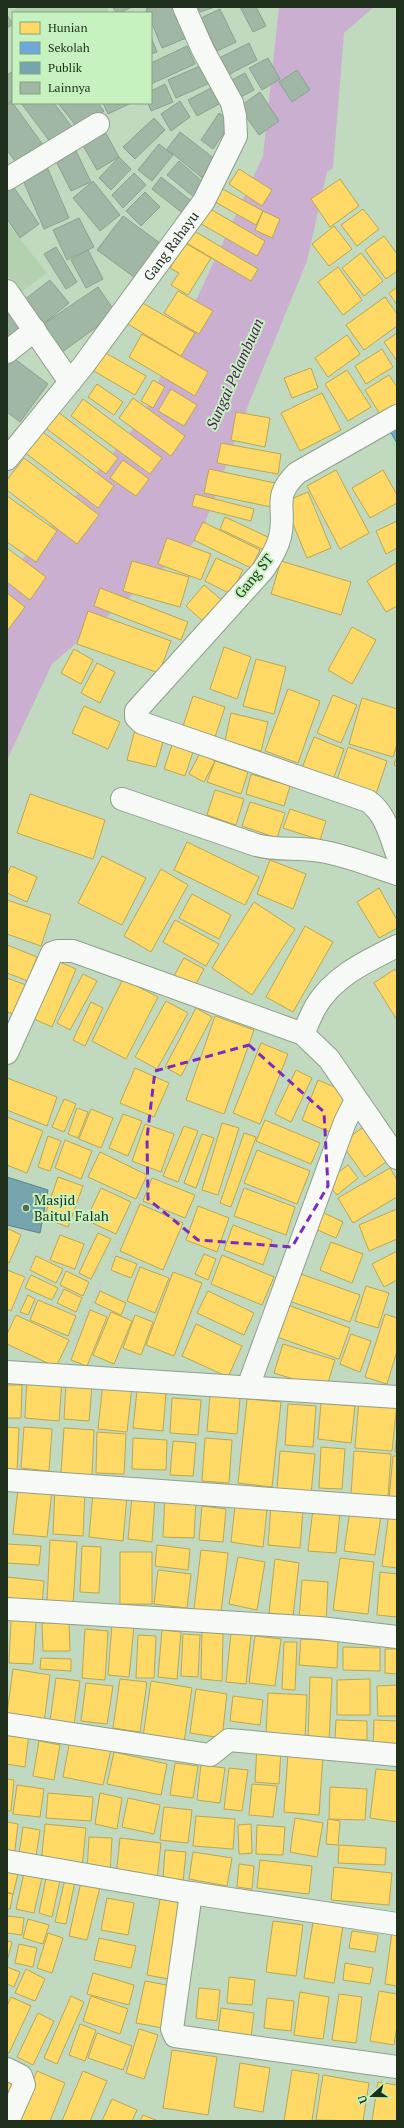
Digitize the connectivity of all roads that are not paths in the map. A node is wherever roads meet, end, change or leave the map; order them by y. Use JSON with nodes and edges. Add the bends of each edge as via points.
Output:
{"nodes":[{"id":1,"x":184,"y":7,"type":"edge"},
{"id":2,"x":98,"y":124,"type":"dead end"},
{"id":3,"x":7,"y":179,"type":"edge"},
{"id":4,"x":7,"y":290,"type":"edge"},
{"id":5,"x":35,"y":330,"type":"junction"},
{"id":6,"x":7,"y":352,"type":"edge"},
{"id":7,"x":70,"y":382,"type":"junction"},
{"id":8,"x":397,"y":416,"type":"edge"},
{"id":9,"x":7,"y":460,"type":"edge"},
{"id":10,"x":122,"y":799,"type":"dead end"},
{"id":11,"x":397,"y":854,"type":"edge"},
{"id":12,"x":397,"y":874,"type":"edge"},
{"id":13,"x":397,"y":946,"type":"edge"},
{"id":14,"x":303,"y":1034,"type":"junction"},
{"id":15,"x":7,"y":1053,"type":"edge"},
{"id":16,"x":356,"y":1100,"type":"junction"},
{"id":17,"x":397,"y":1158,"type":"edge"},
{"id":18,"x":7,"y":1372,"type":"edge"},
{"id":19,"x":248,"y":1387,"type":"junction"},
{"id":20,"x":397,"y":1397,"type":"edge"},
{"id":21,"x":7,"y":1480,"type":"edge"},
{"id":22,"x":397,"y":1508,"type":"edge"},
{"id":23,"x":7,"y":1609,"type":"edge"},
{"id":24,"x":397,"y":1637,"type":"edge"},
{"id":25,"x":7,"y":1724,"type":"edge"},
{"id":26,"x":397,"y":1755,"type":"edge"},
{"id":27,"x":7,"y":1861,"type":"edge"},
{"id":28,"x":191,"y":1893,"type":"junction"},
{"id":29,"x":397,"y":1924,"type":"edge"},
{"id":30,"x":397,"y":2067,"type":"edge"},
{"id":31,"x":7,"y":2069,"type":"edge"},
{"id":32,"x":8,"y":2121,"type":"edge"}],
"edges":[{"from":1,"to":7,"type":"street","name":"Gang Rahayu","via":[[203,50],[232,103],[236,136],[204,201]]},
{"from":2,"to":3,"type":"street"},
{"from":4,"to":5,"type":"street"},
{"from":5,"to":6,"type":"street"},
{"from":5,"to":7,"type":"street"},
{"from":7,"to":9,"type":"street","name":"Gang Rahayu"},
{"from":8,"to":11,"type":"street","name":"Gang ST","via":[[297,473],[288,482],[281,493],[281,532],[272,557],[136,711],[136,716],[142,723],[368,801],[377,807],[384,817]]},
{"from":10,"to":12,"type":"street","via":[[256,845],[278,849],[323,851]]},
{"from":13,"to":14,"type":"street","via":[[337,981],[316,1006]]},
{"from":14,"to":15,"type":"street","via":[[66,950],[52,953],[49,958]]},
{"from":14,"to":16,"type":"street","via":[[329,1059]]},
{"from":16,"to":17,"type":"street"},
{"from":16,"to":19,"type":"street","via":[[345,1122]]},
{"from":18,"to":19,"type":"street"},
{"from":19,"to":20,"type":"street"},
{"from":21,"to":22,"type":"street"},
{"from":23,"to":24,"type":"street","via":[[320,1628]]},
{"from":25,"to":26,"type":"street","via":[[210,1755],[230,1740]]},
{"from":27,"to":28,"type":"street"},
{"from":28,"to":29,"type":"street"},
{"from":28,"to":30,"type":"street","via":[[172,2029],[175,2036]]},
{"from":31,"to":32,"type":"street","via":[[21,2076],[24,2085]]}]}
